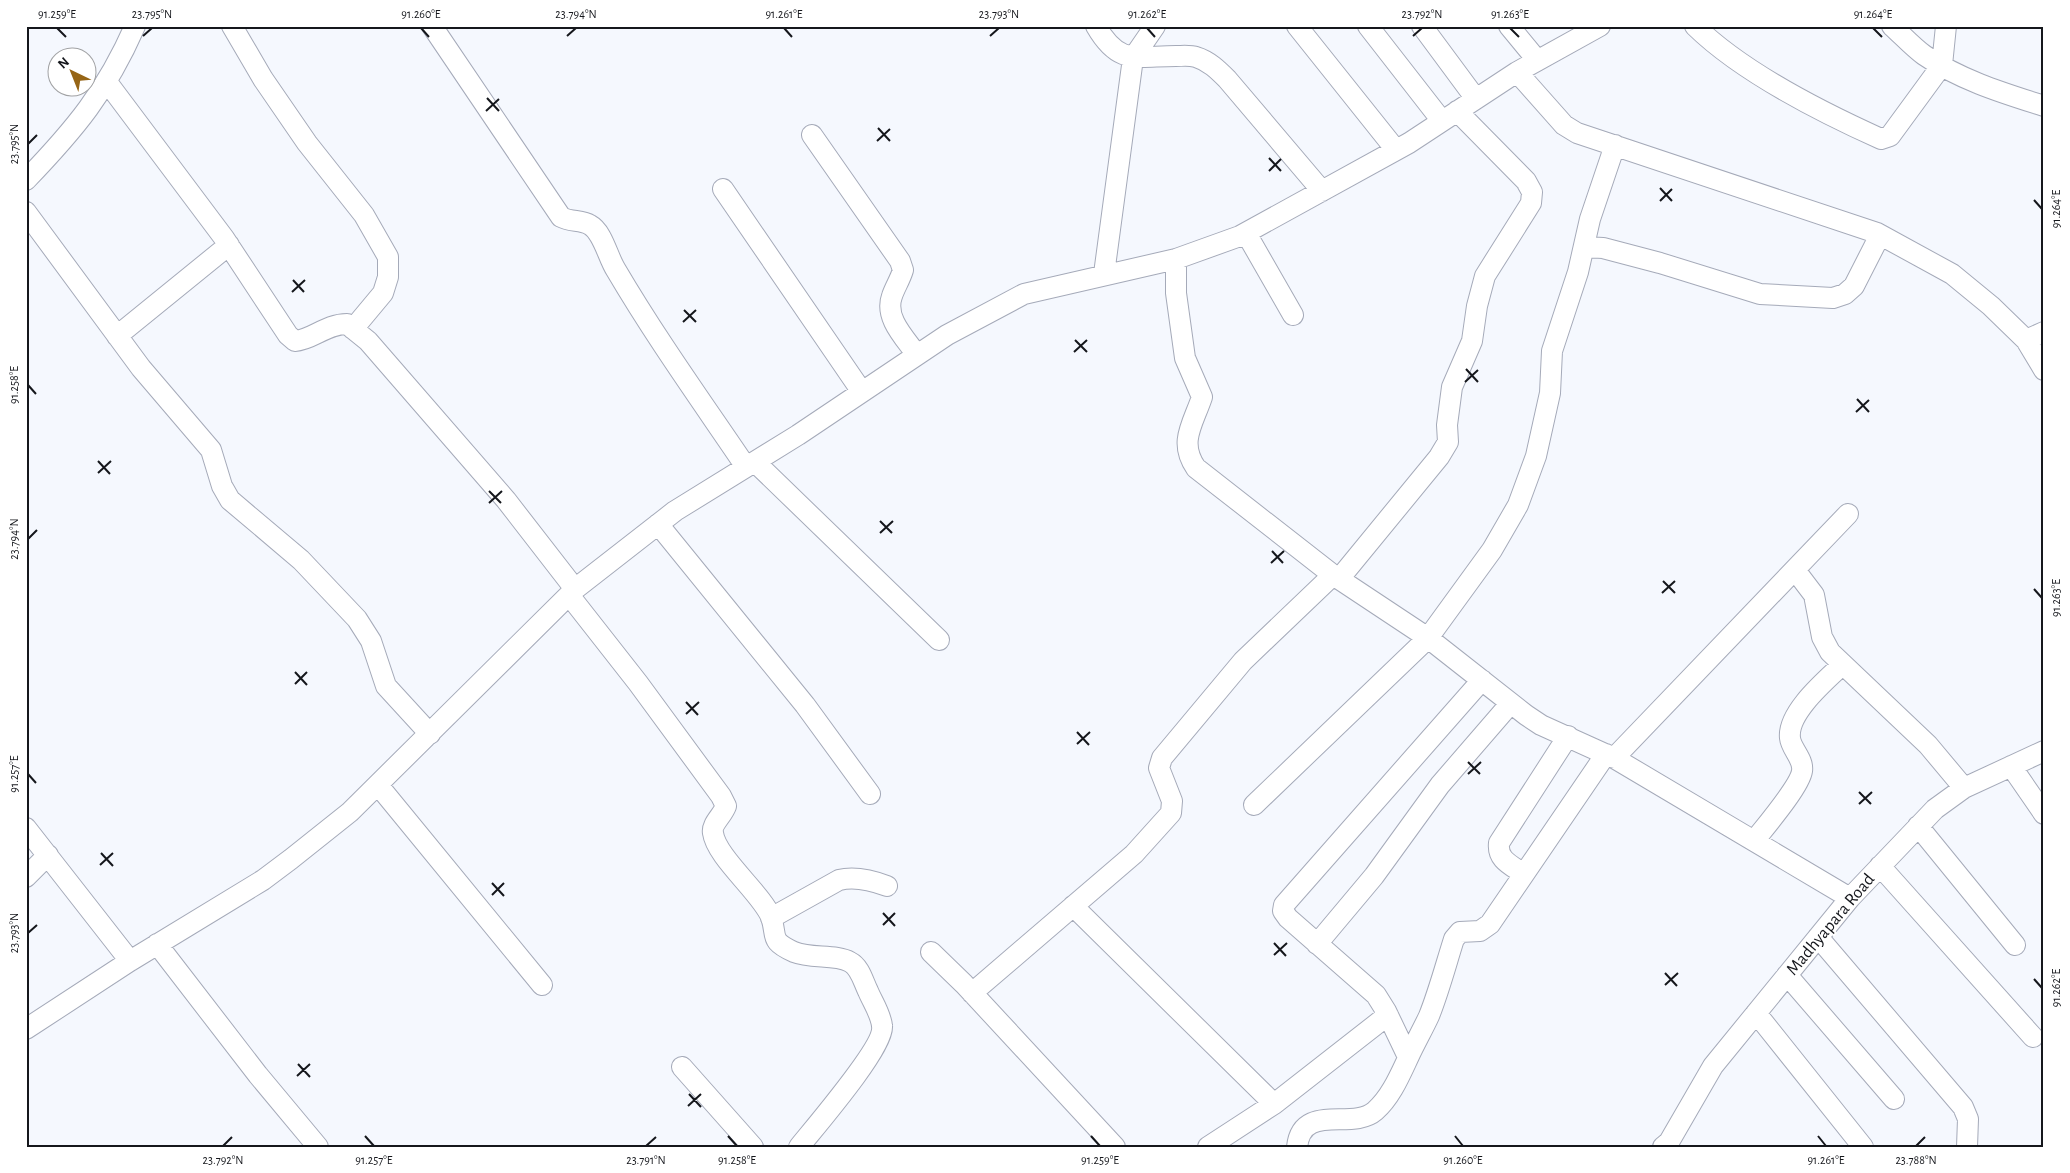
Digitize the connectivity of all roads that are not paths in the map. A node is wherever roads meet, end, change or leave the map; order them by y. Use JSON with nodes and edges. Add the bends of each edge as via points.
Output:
{"nodes":[{"id":1,"x":135,"y":26,"type":"edge"},
{"id":2,"x":232,"y":26,"type":"edge"},
{"id":3,"x":432,"y":26,"type":"edge"},
{"id":4,"x":1096,"y":26,"type":"edge"},
{"id":5,"x":1155,"y":26,"type":"edge"},
{"id":6,"x":1297,"y":26,"type":"edge"},
{"id":7,"x":1368,"y":26,"type":"edge"},
{"id":8,"x":1422,"y":26,"type":"edge"},
{"id":9,"x":1510,"y":26,"type":"edge"},
{"id":10,"x":1600,"y":26,"type":"edge"},
{"id":11,"x":1695,"y":26,"type":"edge"},
{"id":12,"x":1892,"y":26,"type":"edge"},
{"id":13,"x":1946,"y":26,"type":"edge"},
{"id":14,"x":1133,"y":58,"type":"junction"},
{"id":15,"x":1537,"y":60,"type":"junction"},
{"id":16,"x":1942,"y":65,"type":"junction"},
{"id":17,"x":1517,"y":72,"type":"junction"},
{"id":18,"x":107,"y":82,"type":"junction"},
{"id":19,"x":1476,"y":99,"type":"junction"},
{"id":20,"x":2044,"y":106,"type":"edge"},
{"id":21,"x":1450,"y":116,"type":"junction"},
{"id":22,"x":812,"y":135,"type":"dead end"},
{"id":23,"x":1615,"y":145,"type":"junction"},
{"id":24,"x":1396,"y":150,"type":"junction"},
{"id":25,"x":26,"y":180,"type":"edge"},
{"id":26,"x":723,"y":189,"type":"dead end"},
{"id":27,"x":1322,"y":191,"type":"junction"},
{"id":28,"x":26,"y":212,"type":"edge"},
{"id":29,"x":1246,"y":232,"type":"junction"},
{"id":30,"x":1880,"y":235,"type":"junction"},
{"id":31,"x":229,"y":245,"type":"junction"},
{"id":32,"x":1585,"y":247,"type":"junction"},
{"id":33,"x":1176,"y":258,"type":"junction"},
{"id":34,"x":1104,"y":274,"type":"junction"},
{"id":35,"x":1293,"y":315,"type":"dead end"},
{"id":36,"x":354,"y":329,"type":"junction"},
{"id":37,"x":117,"y":336,"type":"junction"},
{"id":38,"x":2035,"y":336,"type":"edge"},
{"id":39,"x":917,"y":355,"type":"junction"},
{"id":40,"x":2044,"y":370,"type":"edge"},
{"id":41,"x":862,"y":392,"type":"junction"},
{"id":42,"x":751,"y":464,"type":"junction"},
{"id":43,"x":1848,"y":514,"type":"dead end"},
{"id":44,"x":658,"y":524,"type":"junction"},
{"id":45,"x":1795,"y":570,"type":"junction"},
{"id":46,"x":1336,"y":577,"type":"junction"},
{"id":47,"x":572,"y":592,"type":"junction"},
{"id":48,"x":1428,"y":638,"type":"junction"},
{"id":49,"x":939,"y":640,"type":"dead end"},
{"id":50,"x":1842,"y":665,"type":"junction"},
{"id":51,"x":1482,"y":680,"type":"junction"},
{"id":52,"x":1510,"y":704,"type":"junction"},
{"id":53,"x":430,"y":734,"type":"junction"},
{"id":54,"x":1568,"y":736,"type":"junction"},
{"id":55,"x":2044,"y":751,"type":"edge"},
{"id":56,"x":1610,"y":756,"type":"junction"},
{"id":57,"x":2011,"y":766,"type":"junction"},
{"id":58,"x":378,"y":785,"type":"junction"},
{"id":59,"x":1964,"y":788,"type":"junction"},
{"id":60,"x":870,"y":794,"type":"dead end"},
{"id":61,"x":1254,"y":805,"type":"dead end"},
{"id":62,"x":2044,"y":814,"type":"edge"},
{"id":63,"x":1918,"y":826,"type":"junction"},
{"id":64,"x":26,"y":828,"type":"edge"},
{"id":65,"x":1754,"y":841,"type":"junction"},
{"id":66,"x":48,"y":855,"type":"junction"},
{"id":67,"x":1880,"y":866,"type":"junction"},
{"id":68,"x":1524,"y":874,"type":"junction"},
{"id":69,"x":26,"y":877,"type":"edge"},
{"id":70,"x":887,"y":886,"type":"dead end"},
{"id":71,"x":1850,"y":898,"type":"junction"},
{"id":72,"x":1073,"y":906,"type":"junction"},
{"id":73,"x":771,"y":918,"type":"junction"},
{"id":74,"x":1818,"y":938,"type":"junction"},
{"id":75,"x":157,"y":944,"type":"junction"},
{"id":76,"x":1317,"y":944,"type":"junction"},
{"id":77,"x":2015,"y":945,"type":"dead end"},
{"id":78,"x":931,"y":952,"type":"dead end"},
{"id":79,"x":130,"y":961,"type":"junction"},
{"id":80,"x":1788,"y":975,"type":"junction"},
{"id":81,"x":542,"y":985,"type":"dead end"},
{"id":82,"x":972,"y":993,"type":"junction"},
{"id":83,"x":1756,"y":1013,"type":"junction"},
{"id":84,"x":1388,"y":1015,"type":"junction"},
{"id":85,"x":26,"y":1029,"type":"edge"},
{"id":86,"x":2033,"y":1037,"type":"dead end"},
{"id":87,"x":1408,"y":1057,"type":"junction"},
{"id":88,"x":682,"y":1067,"type":"dead end"},
{"id":89,"x":1894,"y":1098,"type":"dead end"},
{"id":90,"x":1274,"y":1104,"type":"junction"},
{"id":91,"x":318,"y":1147,"type":"edge"},
{"id":92,"x":753,"y":1147,"type":"edge"},
{"id":93,"x":800,"y":1147,"type":"edge"},
{"id":94,"x":1115,"y":1147,"type":"edge"},
{"id":95,"x":1208,"y":1147,"type":"edge"},
{"id":96,"x":1297,"y":1147,"type":"edge"},
{"id":97,"x":1663,"y":1147,"type":"edge"},
{"id":98,"x":1863,"y":1147,"type":"edge"},
{"id":99,"x":1967,"y":1147,"type":"edge"}],
"edges":[{"from":1,"to":18,"type":"street"},
{"from":2,"to":36,"type":"street","via":[[264,80],[307,143],[364,215],[388,257],[388,277],[383,293]]},
{"from":3,"to":42,"type":"street","via":[[561,217],[568,222],[589,224],[597,232],[615,270],[678,368]]},
{"from":4,"to":14,"type":"street","via":[[1116,52]]},
{"from":5,"to":14,"type":"street"},
{"from":6,"to":24,"type":"street"},
{"from":7,"to":21,"type":"street"},
{"from":8,"to":19,"type":"street"},
{"from":9,"to":15,"type":"street"},
{"from":10,"to":15,"type":"street"},
{"from":11,"to":16,"type":"street","via":[[1738,61],[1836,119],[1881,139],[1890,136]]},
{"from":12,"to":16,"type":"street","via":[[1923,54]]},
{"from":13,"to":16,"type":"street"},
{"from":14,"to":27,"type":"street","via":[[1194,56],[1209,63],[1227,79]]},
{"from":14,"to":34,"type":"street"},
{"from":15,"to":17,"type":"street"},
{"from":16,"to":20,"type":"street","via":[[1993,89]]},
{"from":17,"to":19,"type":"street"},
{"from":17,"to":23,"type":"street","via":[[1564,125]]},
{"from":18,"to":25,"type":"street","via":[[65,140]]},
{"from":18,"to":31,"type":"street"},
{"from":19,"to":21,"type":"street"},
{"from":21,"to":24,"type":"street"},
{"from":21,"to":46,"type":"street","via":[[1526,181],[1532,192],[1531,203],[1485,276],[1472,341],[1452,387],[1448,442],[1440,457]]},
{"from":22,"to":39,"type":"street","via":[[900,261],[903,270],[889,308],[894,323]]},
{"from":23,"to":30,"type":"street"},
{"from":23,"to":32,"type":"street","via":[[1590,219]]},
{"from":24,"to":27,"type":"street"},
{"from":26,"to":41,"type":"street"},
{"from":27,"to":29,"type":"street"},
{"from":28,"to":37,"type":"street"},
{"from":29,"to":33,"type":"street","via":[[1206,250]]},
{"from":29,"to":35,"type":"street"},
{"from":30,"to":32,"type":"street","via":[[1854,286],[1833,298],[1760,294],[1603,248]]},
{"from":30,"to":38,"type":"street","via":[[1952,274]]},
{"from":31,"to":36,"type":"street","via":[[294,341],[340,324]]},
{"from":31,"to":37,"type":"street"},
{"from":32,"to":48,"type":"street","via":[[1552,351],[1550,393],[1536,456],[1518,505],[1492,550]]},
{"from":33,"to":34,"type":"street"},
{"from":33,"to":46,"type":"street","via":[[1176,293],[1185,358],[1202,397],[1188,436],[1188,457],[1196,468],[1240,504]]},
{"from":34,"to":39,"type":"street","via":[[1024,294],[947,335]]},
{"from":36,"to":47,"type":"street","via":[[506,500]]},
{"from":37,"to":53,"type":"street","via":[[211,450],[222,486],[230,500],[301,560],[357,619],[371,641],[386,686]]},
{"from":38,"to":40,"type":"street"},
{"from":39,"to":41,"type":"street"},
{"from":41,"to":42,"type":"street"},
{"from":42,"to":44,"type":"street"},
{"from":42,"to":49,"type":"street"},
{"from":43,"to":45,"type":"street"},
{"from":44,"to":47,"type":"street"},
{"from":44,"to":60,"type":"street","via":[[805,705]]},
{"from":45,"to":50,"type":"street","via":[[1814,595],[1822,637]]},
{"from":45,"to":56,"type":"street"},
{"from":46,"to":48,"type":"street"},
{"from":46,"to":72,"type":"street","via":[[1243,661],[1162,758],[1159,768],[1172,801],[1171,813],[1134,854]]},
{"from":47,"to":53,"type":"street"},
{"from":47,"to":73,"type":"street","via":[[721,796],[726,806],[713,834]]},
{"from":48,"to":51,"type":"street"},
{"from":48,"to":61,"type":"street"},
{"from":50,"to":59,"type":"street","via":[[1928,745]]},
{"from":50,"to":65,"type":"street","via":[[1791,724],[1790,740],[1800,758],[1802,771],[1791,792]]},
{"from":51,"to":52,"type":"street"},
{"from":51,"to":76,"type":"street","via":[[1284,905],[1283,911],[1288,918]]},
{"from":52,"to":54,"type":"street","via":[[1541,725]]},
{"from":52,"to":76,"type":"street","via":[[1440,785],[1374,876]]},
{"from":53,"to":58,"type":"street"},
{"from":54,"to":56,"type":"street"},
{"from":54,"to":68,"type":"street","via":[[1499,842],[1498,851],[1503,860]]},
{"from":55,"to":57,"type":"street","name":"Madhyapara Road"},
{"from":56,"to":65,"type":"street"},
{"from":56,"to":68,"type":"street"},
{"from":57,"to":59,"type":"street","name":"Madhyapara Road"},
{"from":57,"to":62,"type":"street"},
{"from":58,"to":75,"type":"street","via":[[350,812],[263,880]]},
{"from":58,"to":81,"type":"street"},
{"from":59,"to":63,"type":"street","name":"Madhyapara Road","via":[[1950,796]]},
{"from":63,"to":67,"type":"street","name":"Madhyapara Road"},
{"from":63,"to":77,"type":"street"},
{"from":64,"to":66,"type":"street"},
{"from":65,"to":71,"type":"street"},
{"from":66,"to":69,"type":"street"},
{"from":66,"to":79,"type":"street"},
{"from":67,"to":71,"type":"street","name":"Madhyapara Road"},
{"from":67,"to":86,"type":"street"},
{"from":68,"to":87,"type":"street","via":[[1490,924],[1480,931],[1460,932],[1454,939],[1429,1016]]},
{"from":70,"to":73,"type":"street","via":[[848,877]]},
{"from":71,"to":74,"type":"street","name":"Madhyapara Road"},
{"from":72,"to":82,"type":"street"},
{"from":72,"to":90,"type":"street"},
{"from":73,"to":93,"type":"street","via":[[773,936],[787,948],[807,956],[849,961],[858,968],[882,1025],[881,1038]]},
{"from":74,"to":80,"type":"street","name":"Madhyapara Road"},
{"from":74,"to":99,"type":"street","via":[[1963,1107],[1968,1119]]},
{"from":75,"to":79,"type":"street"},
{"from":75,"to":91,"type":"street"},
{"from":76,"to":84,"type":"street","via":[[1376,995]]},
{"from":78,"to":82,"type":"street"},
{"from":79,"to":85,"type":"street"},
{"from":80,"to":83,"type":"street","name":"Madhyapara Road"},
{"from":80,"to":89,"type":"street"},
{"from":82,"to":94,"type":"street"},
{"from":83,"to":97,"type":"street","name":"Madhyapara Road","via":[[1713,1066]]},
{"from":83,"to":98,"type":"street"},
{"from":84,"to":87,"type":"street"},
{"from":84,"to":90,"type":"street"},
{"from":87,"to":96,"type":"street","via":[[1384,1102],[1374,1113],[1358,1118],[1331,1118],[1308,1125],[1300,1133]]},
{"from":88,"to":92,"type":"street"},
{"from":90,"to":95,"type":"street"}]}
